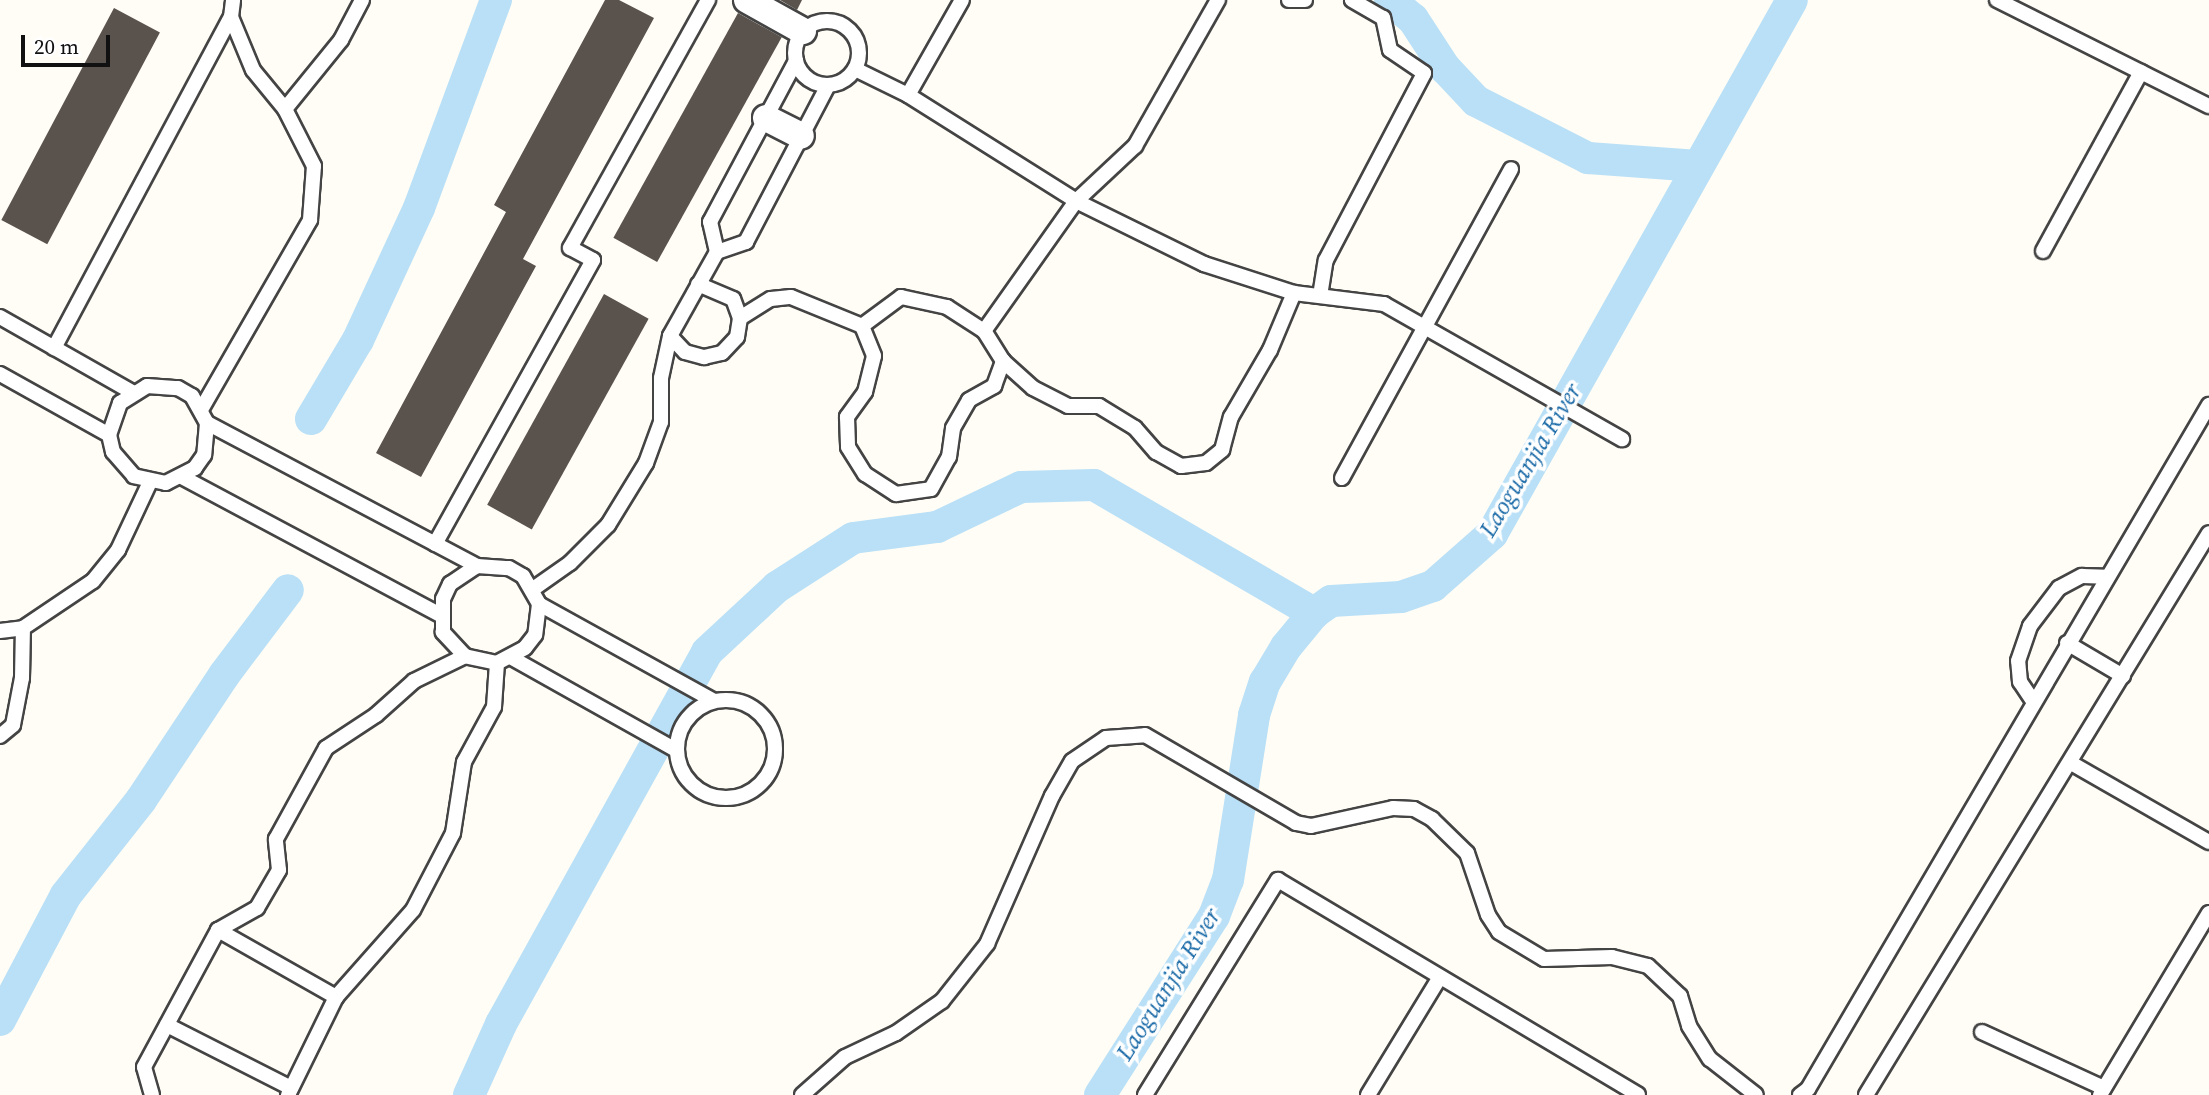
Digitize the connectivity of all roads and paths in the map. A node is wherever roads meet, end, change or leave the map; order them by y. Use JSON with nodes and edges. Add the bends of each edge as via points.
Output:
{"nodes":[{"id":1,"x":233,"y":0,"type":"edge"},
{"id":2,"x":362,"y":0,"type":"edge"},
{"id":3,"x":708,"y":0,"type":"edge"},
{"id":4,"x":747,"y":0,"type":"edge"},
{"id":5,"x":962,"y":0,"type":"edge"},
{"id":6,"x":1218,"y":0,"type":"edge"},
{"id":7,"x":1290,"y":0,"type":"edge"},
{"id":8,"x":1305,"y":0,"type":"edge"},
{"id":9,"x":1352,"y":0,"type":"edge"},
{"id":10,"x":1997,"y":0,"type":"edge"},
{"id":11,"x":231,"y":17,"type":"junction"},
{"id":12,"x":803,"y":31,"type":"junction"},
{"id":13,"x":796,"y":61,"type":"junction"},
{"id":14,"x":855,"y":69,"type":"junction"},
{"id":15,"x":2141,"y":72,"type":"junction"},
{"id":16,"x":828,"y":85,"type":"junction"},
{"id":17,"x":908,"y":95,"type":"junction"},
{"id":18,"x":2209,"y":106,"type":"edge"},
{"id":19,"x":285,"y":109,"type":"junction"},
{"id":20,"x":766,"y":118,"type":"junction"},
{"id":21,"x":802,"y":136,"type":"junction"},
{"id":22,"x":1511,"y":169,"type":"dead end"},
{"id":23,"x":1076,"y":201,"type":"junction"},
{"id":24,"x":2043,"y":251,"type":"dead end"},
{"id":25,"x":717,"y":252,"type":"junction"},
{"id":26,"x":698,"y":284,"type":"junction"},
{"id":27,"x":1294,"y":293,"type":"junction"},
{"id":28,"x":1320,"y":296,"type":"junction"},
{"id":29,"x":0,"y":317,"type":"edge"},
{"id":30,"x":740,"y":318,"type":"junction"},
{"id":31,"x":862,"y":326,"type":"junction"},
{"id":32,"x":1425,"y":326,"type":"junction"},
{"id":33,"x":984,"y":331,"type":"junction"},
{"id":34,"x":670,"y":336,"type":"junction"},
{"id":35,"x":54,"y":348,"type":"junction"},
{"id":36,"x":1003,"y":360,"type":"junction"},
{"id":37,"x":0,"y":374,"type":"edge"},
{"id":38,"x":132,"y":392,"type":"junction"},
{"id":39,"x":2209,"y":405,"type":"edge"},
{"id":40,"x":202,"y":408,"type":"junction"},
{"id":41,"x":207,"y":423,"type":"junction"},
{"id":42,"x":109,"y":435,"type":"junction"},
{"id":43,"x":1622,"y":439,"type":"dead end"},
{"id":44,"x":182,"y":477,"type":"junction"},
{"id":45,"x":1342,"y":478,"type":"dead end"},
{"id":46,"x":149,"y":482,"type":"junction"},
{"id":47,"x":2209,"y":533,"type":"edge"},
{"id":48,"x":436,"y":544,"type":"junction"},
{"id":49,"x":477,"y":566,"type":"junction"},
{"id":50,"x":2106,"y":577,"type":"junction"},
{"id":51,"x":533,"y":589,"type":"junction"},
{"id":52,"x":539,"y":604,"type":"junction"},
{"id":53,"x":440,"y":615,"type":"junction"},
{"id":54,"x":23,"y":628,"type":"junction"},
{"id":55,"x":0,"y":631,"type":"edge"},
{"id":56,"x":2067,"y":643,"type":"junction"},
{"id":57,"x":465,"y":656,"type":"junction"},
{"id":58,"x":512,"y":657,"type":"junction"},
{"id":59,"x":497,"y":663,"type":"junction"},
{"id":60,"x":2123,"y":676,"type":"junction"},
{"id":61,"x":714,"y":701,"type":"junction"},
{"id":62,"x":2033,"y":701,"type":"junction"},
{"id":63,"x":0,"y":736,"type":"edge"},
{"id":64,"x":676,"y":750,"type":"junction"},
{"id":65,"x":2071,"y":763,"type":"junction"},
{"id":66,"x":2209,"y":842,"type":"edge"},
{"id":67,"x":2209,"y":913,"type":"edge"},
{"id":68,"x":218,"y":930,"type":"junction"},
{"id":69,"x":1440,"y":977,"type":"junction"},
{"id":70,"x":336,"y":996,"type":"junction"},
{"id":71,"x":167,"y":1025,"type":"junction"},
{"id":72,"x":1982,"y":1032,"type":"dead end"},
{"id":73,"x":288,"y":1091,"type":"edge"},
{"id":74,"x":2102,"y":1091,"type":"edge"},
{"id":75,"x":1630,"y":1093,"type":"edge"},
{"id":76,"x":152,"y":1095,"type":"edge"},
{"id":77,"x":802,"y":1095,"type":"edge"},
{"id":78,"x":1145,"y":1095,"type":"edge"},
{"id":79,"x":1368,"y":1095,"type":"edge"},
{"id":80,"x":1756,"y":1095,"type":"edge"},
{"id":81,"x":1800,"y":1095,"type":"edge"},
{"id":82,"x":1867,"y":1095,"type":"edge"}],
"edges":[{"from":1,"to":11,"type":"lane"},
{"from":2,"to":19,"type":"lane","via":[[341,40]]},
{"from":3,"to":48,"type":"lane","via":[[570,248],[593,260]]},
{"from":4,"to":12,"type":"street"},
{"from":5,"to":17,"type":"lane"},
{"from":6,"to":23,"type":"lane","via":[[1135,146]]},
{"from":7,"to":8,"type":"lane"},
{"from":9,"to":28,"type":"lane","via":[[1383,18],[1390,51],[1424,73],[1326,260]]},
{"from":10,"to":15,"type":"lane"},
{"from":11,"to":19,"type":"lane","via":[[253,70]]},
{"from":11,"to":35,"type":"lane"},
{"from":12,"to":13,"type":"lane"},
{"from":12,"to":14,"type":"lane","via":[[822,21],[850,30],[860,49]]},
{"from":13,"to":16,"type":"lane","via":[[808,79]]},
{"from":13,"to":20,"type":"lane"},
{"from":14,"to":16,"type":"lane","via":[[848,78]]},
{"from":14,"to":17,"type":"lane"},
{"from":15,"to":18,"type":"lane"},
{"from":15,"to":24,"type":"lane"},
{"from":16,"to":21,"type":"lane"},
{"from":17,"to":23,"type":"lane"},
{"from":19,"to":40,"type":"lane","via":[[314,166],[310,220]]},
{"from":20,"to":21,"type":"street"},
{"from":20,"to":25,"type":"lane","via":[[710,222]]},
{"from":21,"to":25,"type":"lane","via":[[746,242]]},
{"from":22,"to":32,"type":"lane"},
{"from":23,"to":27,"type":"lane","via":[[1204,264]]},
{"from":23,"to":33,"type":"lane"},
{"from":25,"to":26,"type":"lane"},
{"from":26,"to":30,"type":"lane","via":[[733,299]]},
{"from":26,"to":34,"type":"lane"},
{"from":27,"to":28,"type":"lane"},
{"from":27,"to":36,"type":"lane","via":[[1270,350],[1231,416],[1222,450],[1206,463],[1181,466],[1156,452],[1135,428],[1099,406],[1068,406],[1033,388]]},
{"from":28,"to":32,"type":"lane","via":[[1384,304]]},
{"from":29,"to":35,"type":"lane"},
{"from":30,"to":31,"type":"lane","via":[[771,299],[790,297]]},
{"from":30,"to":34,"type":"lane","via":[[737,337],[722,353],[704,357],[685,352]]},
{"from":31,"to":33,"type":"lane","via":[[901,297],[947,307]]},
{"from":31,"to":36,"type":"lane","via":[[874,356],[865,392],[847,417],[848,447],[865,474],[896,494],[930,489],[949,457],[953,428],[969,400],[994,386]]},
{"from":32,"to":43,"type":"lane"},
{"from":32,"to":45,"type":"lane"},
{"from":33,"to":36,"type":"lane"},
{"from":34,"to":51,"type":"lane","via":[[661,377],[661,422],[646,463],[608,525],[570,563]]},
{"from":35,"to":38,"type":"lane"},
{"from":37,"to":42,"type":"lane"},
{"from":38,"to":40,"type":"lane","via":[[146,386],[170,386],[192,396]]},
{"from":38,"to":42,"type":"lane","via":[[120,403]]},
{"from":39,"to":50,"type":"lane"},
{"from":40,"to":41,"type":"lane"},
{"from":41,"to":44,"type":"lane","via":[[204,455]]},
{"from":41,"to":48,"type":"lane"},
{"from":42,"to":46,"type":"lane","via":[[121,465]]},
{"from":44,"to":46,"type":"lane"},
{"from":44,"to":53,"type":"lane"},
{"from":46,"to":54,"type":"lane","via":[[118,550],[93,581]]},
{"from":47,"to":60,"type":"lane"},
{"from":48,"to":49,"type":"lane"},
{"from":49,"to":51,"type":"lane","via":[[509,568]]},
{"from":49,"to":53,"type":"lane","via":[[450,584]]},
{"from":50,"to":56,"type":"lane"},
{"from":50,"to":62,"type":"lane","via":[[2082,576],[2059,588],[2030,626],[2018,661],[2020,682]]},
{"from":51,"to":52,"type":"lane"},
{"from":52,"to":58,"type":"lane","via":[[534,635]]},
{"from":52,"to":61,"type":"lane"},
{"from":53,"to":57,"type":"lane","via":[[452,646]]},
{"from":54,"to":55,"type":"lane"},
{"from":54,"to":63,"type":"lane","via":[[22,678],[13,725]]},
{"from":56,"to":60,"type":"lane"},
{"from":56,"to":62,"type":"lane"},
{"from":57,"to":59,"type":"lane"},
{"from":57,"to":68,"type":"lane","via":[[414,681],[376,715],[326,748],[276,839],[279,870],[257,908]]},
{"from":58,"to":59,"type":"lane"},
{"from":58,"to":64,"type":"lane"},
{"from":59,"to":70,"type":"lane","via":[[494,706],[464,762],[453,833],[412,909]]},
{"from":60,"to":65,"type":"lane"},
{"from":61,"to":64,"type":"lane","via":[[687,719]]},
{"from":61,"to":64,"type":"lane","via":[[745,703],[769,724],[776,755],[762,783],[734,798],[709,794],[688,781]]},
{"from":62,"to":81,"type":"lane","via":[[1808,1089]]},
{"from":65,"to":66,"type":"lane"},
{"from":65,"to":82,"type":"lane"},
{"from":67,"to":74,"type":"lane"},
{"from":68,"to":70,"type":"lane"},
{"from":68,"to":71,"type":"lane"},
{"from":69,"to":75,"type":"lane"},
{"from":69,"to":78,"type":"lane","via":[[1279,880]]},
{"from":69,"to":79,"type":"lane"},
{"from":70,"to":73,"type":"lane"},
{"from":71,"to":73,"type":"lane"},
{"from":71,"to":76,"type":"lane","via":[[144,1067]]},
{"from":72,"to":74,"type":"lane"},
{"from":77,"to":80,"type":"lane","via":[[845,1057],[896,1033],[942,1001],[987,944],[1072,761],[1106,738],[1145,735],[1266,807],[1311,826],[1393,807],[1414,809],[1432,819],[1467,853],[1488,915],[1499,932],[1544,959],[1612,957],[1648,966],[1680,996],[1689,1026],[1710,1059]]}]}
